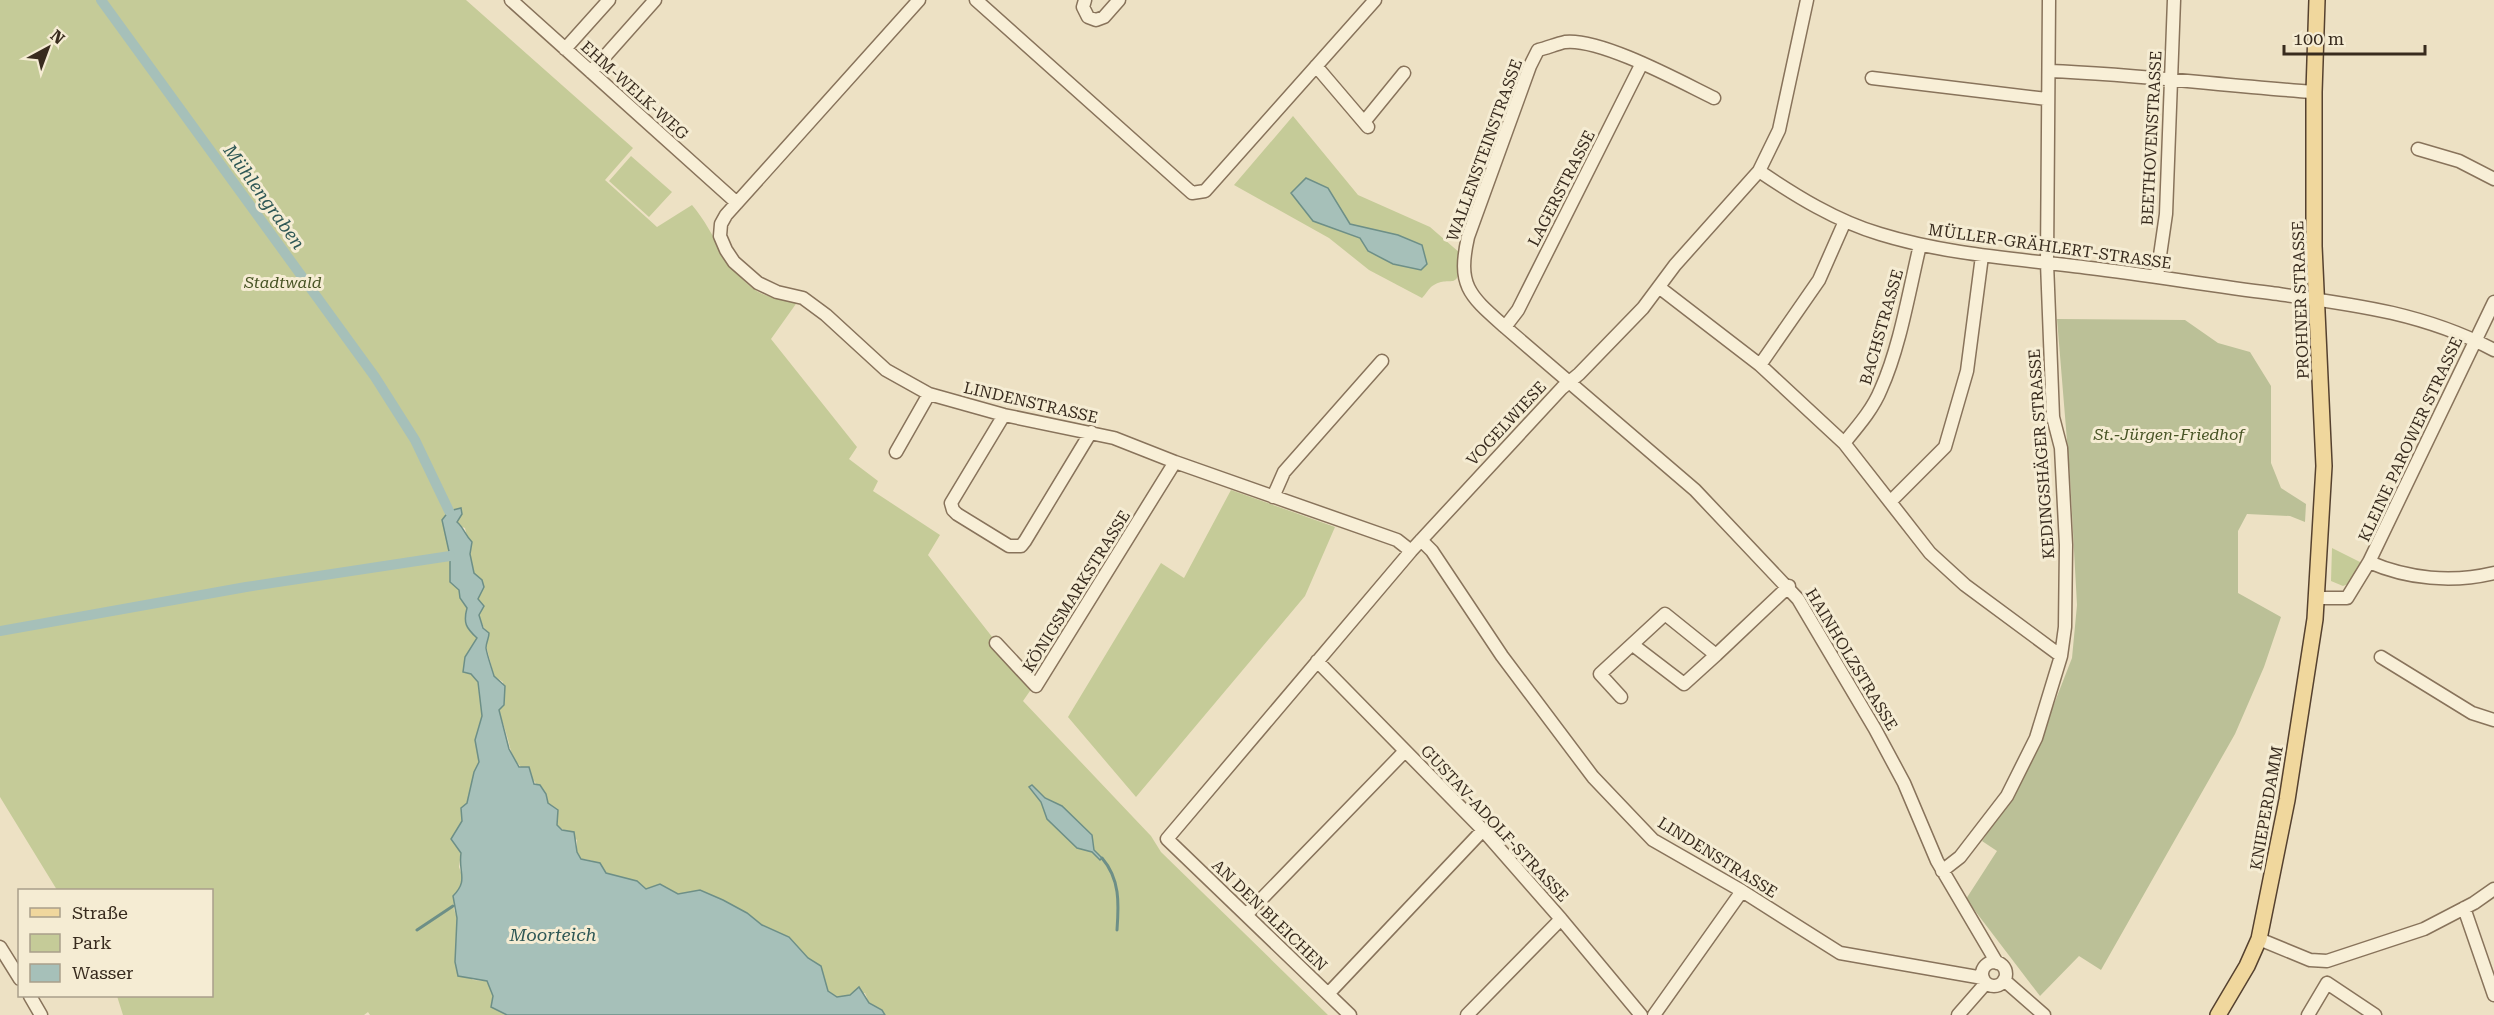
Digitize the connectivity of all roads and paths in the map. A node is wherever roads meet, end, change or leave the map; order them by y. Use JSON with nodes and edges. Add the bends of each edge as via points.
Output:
{"nodes":[{"id":1,"x":511,"y":0,"type":"edge"},
{"id":2,"x":609,"y":0,"type":"edge"},
{"id":3,"x":655,"y":0,"type":"edge"},
{"id":4,"x":920,"y":0,"type":"edge"},
{"id":5,"x":976,"y":0,"type":"edge"},
{"id":6,"x":1085,"y":0,"type":"edge"},
{"id":7,"x":1375,"y":0,"type":"edge"},
{"id":8,"x":1807,"y":0,"type":"edge"},
{"id":9,"x":2049,"y":0,"type":"edge"},
{"id":10,"x":2174,"y":0,"type":"edge"},
{"id":11,"x":2317,"y":0,"type":"edge"},
{"id":12,"x":1115,"y":1,"type":"edge"},
{"id":13,"x":565,"y":49,"type":"junction"},
{"id":14,"x":1642,"y":63,"type":"junction"},
{"id":15,"x":1316,"y":66,"type":"junction"},
{"id":16,"x":2049,"y":71,"type":"junction"},
{"id":17,"x":591,"y":72,"type":"junction"},
{"id":18,"x":1404,"y":73,"type":"dead end"},
{"id":19,"x":1872,"y":78,"type":"dead end"},
{"id":20,"x":2171,"y":81,"type":"junction"},
{"id":21,"x":2314,"y":92,"type":"junction"},
{"id":22,"x":1714,"y":98,"type":"dead end"},
{"id":23,"x":2047,"y":99,"type":"junction"},
{"id":24,"x":2418,"y":149,"type":"dead end"},
{"id":25,"x":1759,"y":171,"type":"junction"},
{"id":26,"x":2494,"y":179,"type":"edge"},
{"id":27,"x":737,"y":203,"type":"junction"},
{"id":28,"x":1845,"y":220,"type":"junction"},
{"id":29,"x":1920,"y":245,"type":"junction"},
{"id":30,"x":1982,"y":256,"type":"junction"},
{"id":31,"x":2047,"y":262,"type":"junction"},
{"id":32,"x":2157,"y":276,"type":"junction"},
{"id":33,"x":1660,"y":288,"type":"junction"},
{"id":34,"x":2317,"y":300,"type":"junction"},
{"id":35,"x":2494,"y":302,"type":"edge"},
{"id":36,"x":1505,"y":327,"type":"junction"},
{"id":37,"x":2475,"y":340,"type":"junction"},
{"id":38,"x":2494,"y":350,"type":"edge"},
{"id":39,"x":1382,"y":361,"type":"dead end"},
{"id":40,"x":1760,"y":365,"type":"junction"},
{"id":41,"x":1569,"y":381,"type":"junction"},
{"id":42,"x":929,"y":394,"type":"junction"},
{"id":43,"x":1004,"y":415,"type":"junction"},
{"id":44,"x":1091,"y":432,"type":"junction"},
{"id":45,"x":1844,"y":443,"type":"junction"},
{"id":46,"x":896,"y":452,"type":"dead end"},
{"id":47,"x":1175,"y":462,"type":"junction"},
{"id":48,"x":1274,"y":497,"type":"junction"},
{"id":49,"x":1890,"y":502,"type":"junction"},
{"id":50,"x":1421,"y":540,"type":"junction"},
{"id":51,"x":1411,"y":551,"type":"junction"},
{"id":52,"x":2369,"y":562,"type":"junction"},
{"id":53,"x":2494,"y":573,"type":"edge"},
{"id":54,"x":1789,"y":586,"type":"junction"},
{"id":55,"x":2317,"y":598,"type":"junction"},
{"id":56,"x":996,"y":643,"type":"dead end"},
{"id":57,"x":1633,"y":645,"type":"junction"},
{"id":58,"x":1716,"y":656,"type":"junction"},
{"id":59,"x":2061,"y":656,"type":"junction"},
{"id":60,"x":2381,"y":657,"type":"dead end"},
{"id":61,"x":1317,"y":661,"type":"junction"},
{"id":62,"x":1621,"y":698,"type":"dead end"},
{"id":63,"x":2494,"y":720,"type":"edge"},
{"id":64,"x":1405,"y":751,"type":"junction"},
{"id":65,"x":1483,"y":830,"type":"junction"},
{"id":66,"x":1167,"y":838,"type":"joint"},
{"id":67,"x":1942,"y":871,"type":"junction"},
{"id":68,"x":2494,"y":889,"type":"edge"},
{"id":69,"x":1742,"y":891,"type":"junction"},
{"id":70,"x":2464,"y":908,"type":"junction"},
{"id":71,"x":1246,"y":915,"type":"junction"},
{"id":72,"x":1562,"y":919,"type":"junction"},
{"id":73,"x":2259,"y":939,"type":"junction"},
{"id":74,"x":0,"y":947,"type":"edge"},
{"id":75,"x":2320,"y":962,"type":"junction"},
{"id":76,"x":1997,"y":963,"type":"junction"},
{"id":77,"x":18,"y":976,"type":"edge"},
{"id":78,"x":1984,"y":980,"type":"junction"},
{"id":79,"x":2004,"y":980,"type":"junction"},
{"id":80,"x":2327,"y":983,"type":"junction"},
{"id":81,"x":1328,"y":994,"type":"junction"},
{"id":82,"x":2494,"y":995,"type":"edge"},
{"id":83,"x":31,"y":997,"type":"edge"},
{"id":84,"x":41,"y":1015,"type":"edge"},
{"id":85,"x":1350,"y":1015,"type":"edge"},
{"id":86,"x":1467,"y":1015,"type":"edge"},
{"id":87,"x":1641,"y":1015,"type":"edge"},
{"id":88,"x":1654,"y":1015,"type":"edge"},
{"id":89,"x":1958,"y":1015,"type":"edge"},
{"id":90,"x":2044,"y":1015,"type":"edge"},
{"id":91,"x":2218,"y":1015,"type":"edge"},
{"id":92,"x":2308,"y":1015,"type":"edge"},
{"id":93,"x":2375,"y":1015,"type":"edge"}],
"edges":[{"from":1,"to":13,"type":"street","name":"EHM-WELK-WEG"},
{"from":2,"to":13,"type":"street"},
{"from":3,"to":17,"type":"street"},
{"from":4,"to":27,"type":"street"},
{"from":5,"to":15,"type":"street","via":[[1192,193],[1204,191]]},
{"from":6,"to":12,"type":"street","via":[[1083,7],[1088,17],[1096,20],[1104,17]]},
{"from":7,"to":15,"type":"street"},
{"from":8,"to":25,"type":"street","name":"VOGELWIESE","via":[[1779,130]]},
{"from":9,"to":16,"type":"street","name":"KEDINGSHÄGER STRASSE"},
{"from":10,"to":20,"type":"street","name":"BEETHOVENSTRASSE"},
{"from":11,"to":21,"type":"main road","name":"PROHNER STRASSE"},
{"from":13,"to":17,"type":"street","name":"EHM-WELK-WEG"},
{"from":14,"to":22,"type":"street","name":"WALLENSTEINSTRASSE"},
{"from":14,"to":36,"type":"street","name":"LAGERSTRASSE","via":[[1523,299]]},
{"from":14,"to":36,"type":"street","name":"WALLENSTEINSTRASSE","via":[[1592,46],[1566,42],[1538,50],[1468,237],[1463,264],[1469,290]]},
{"from":15,"to":18,"type":"street","via":[[1366,125]]},
{"from":16,"to":20,"type":"street","via":[[2115,73]]},
{"from":16,"to":23,"type":"street","name":"KEDINGSHÄGER STRASSE"},
{"from":17,"to":27,"type":"street","name":"EHM-WELK-WEG"},
{"from":19,"to":23,"type":"street"},
{"from":20,"to":21,"type":"street"},
{"from":20,"to":32,"type":"street","name":"BEETHOVENSTRASSE","via":[[2166,214]]},
{"from":21,"to":34,"type":"main road","name":"PROHNER STRASSE"},
{"from":23,"to":31,"type":"street","name":"KEDINGSHÄGER STRASSE"},
{"from":24,"to":26,"type":"street","via":[[2459,161]]},
{"from":25,"to":28,"type":"street","name":"MÜLLER-GRÄHLERT-STRASSE"},
{"from":25,"to":33,"type":"street","name":"VOGELWIESE","via":[[1675,265]]},
{"from":27,"to":42,"type":"street","name":"LINDENSTRASSE","via":[[721,224],[720,236],[730,259],[759,283],[802,298],[886,370]]},
{"from":28,"to":29,"type":"street","name":"MÜLLER-GRÄHLERT-STRASSE"},
{"from":28,"to":40,"type":"street","via":[[1819,280]]},
{"from":29,"to":30,"type":"street","name":"MÜLLER-GRÄHLERT-STRASSE"},
{"from":29,"to":45,"type":"street","name":"BACHSTRASSE","via":[[1881,390]]},
{"from":30,"to":31,"type":"street","name":"MÜLLER-GRÄHLERT-STRASSE"},
{"from":30,"to":49,"type":"street","via":[[1967,371],[1945,447]]},
{"from":31,"to":32,"type":"street","name":"MÜLLER-GRÄHLERT-STRASSE"},
{"from":31,"to":59,"type":"street","name":"KEDINGSHÄGER STRASSE","via":[[2053,417],[2061,448],[2066,545],[2066,627]]},
{"from":32,"to":34,"type":"street","name":"MÜLLER-GRÄHLERT-STRASSE"},
{"from":33,"to":40,"type":"street"},
{"from":33,"to":41,"type":"street","name":"VOGELWIESE"},
{"from":34,"to":37,"type":"street","name":"MÜLLER-GRÄHLERT-STRASSE","via":[[2403,314]]},
{"from":34,"to":55,"type":"main road","name":"PROHNER STRASSE","via":[[2324,466]]},
{"from":35,"to":37,"type":"street","name":"KLEINE PAROWER STRASSE"},
{"from":36,"to":41,"type":"street","name":"HAINHOLZSTRASSE"},
{"from":37,"to":38,"type":"street","name":"MÜLLER-GRÄHLERT-STRASSE"},
{"from":37,"to":52,"type":"street","name":"KLEINE PAROWER STRASSE"},
{"from":39,"to":48,"type":"street","via":[[1284,472]]},
{"from":40,"to":45,"type":"street"},
{"from":41,"to":50,"type":"street","name":"VOGELWIESE"},
{"from":41,"to":54,"type":"street","name":"HAINHOLZSTRASSE","via":[[1695,490]]},
{"from":42,"to":43,"type":"street","name":"LINDENSTRASSE"},
{"from":42,"to":46,"type":"street"},
{"from":43,"to":44,"type":"street","name":"LINDENSTRASSE"},
{"from":43,"to":44,"type":"street","via":[[951,502],[957,514],[1010,546],[1021,546],[1025,541]]},
{"from":44,"to":47,"type":"street","name":"LINDENSTRASSE"},
{"from":45,"to":49,"type":"street"},
{"from":47,"to":48,"type":"street","name":"LINDENSTRASSE"},
{"from":47,"to":56,"type":"street","name":"KÖNIGSMARKSTRASSE","via":[[1036,686]]},
{"from":48,"to":51,"type":"street","name":"LINDENSTRASSE","via":[[1397,540]]},
{"from":49,"to":59,"type":"street","via":[[1930,553],[1965,585]]},
{"from":50,"to":51,"type":"street","name":"VOGELWIESE"},
{"from":50,"to":69,"type":"street","name":"LINDENSTRASSE","via":[[1502,656],[1593,777],[1622,809],[1653,840]]},
{"from":51,"to":61,"type":"street","name":"VOGELWIESE"},
{"from":52,"to":53,"type":"street","via":[[2398,573],[2436,579]]},
{"from":52,"to":55,"type":"street","name":"KLEINE PAROWER STRASSE","via":[[2347,598]]},
{"from":54,"to":58,"type":"street"},
{"from":54,"to":67,"type":"street","name":"HAINHOLZSTRASSE","via":[[1904,783]]},
{"from":55,"to":73,"type":"main road","name":"KNIEPERDAMM","via":[[2287,800]]},
{"from":57,"to":58,"type":"street","via":[[1684,684]]},
{"from":57,"to":58,"type":"street","via":[[1665,614]]},
{"from":57,"to":62,"type":"street","via":[[1600,674]]},
{"from":59,"to":67,"type":"street","name":"KEDINGSHÄGER STRASSE","via":[[2036,738],[2007,796],[1960,857]]},
{"from":60,"to":63,"type":"street","via":[[2472,714]]},
{"from":61,"to":64,"type":"street","name":"GUSTAV-ADOLF-STRASSE"},
{"from":61,"to":66,"type":"street","name":"VOGELWIESE"},
{"from":64,"to":65,"type":"street","name":"GUSTAV-ADOLF-STRASSE"},
{"from":64,"to":71,"type":"street"},
{"from":65,"to":72,"type":"street","name":"GUSTAV-ADOLF-STRASSE"},
{"from":65,"to":81,"type":"street"},
{"from":66,"to":71,"type":"street","name":"AN DEN BLEICHEN"},
{"from":67,"to":76,"type":"street","name":"HAINHOLZSTRASSE"},
{"from":68,"to":70,"type":"street"},
{"from":69,"to":78,"type":"street","name":"LINDENSTRASSE","via":[[1840,953]]},
{"from":69,"to":88,"type":"street"},
{"from":70,"to":75,"type":"street","via":[[2411,934]]},
{"from":70,"to":82,"type":"street"},
{"from":71,"to":81,"type":"street","name":"AN DEN BLEICHEN"},
{"from":72,"to":86,"type":"street"},
{"from":72,"to":87,"type":"street","name":"GUSTAV-ADOLF-STRASSE"},
{"from":73,"to":75,"type":"street"},
{"from":73,"to":91,"type":"main road","name":"KNIEPERDAMM"},
{"from":74,"to":77,"type":"street"},
{"from":75,"to":80,"type":"street"},
{"from":76,"to":78,"type":"street","via":[[1986,965]]},
{"from":76,"to":79,"type":"street","via":[[2005,971]]},
{"from":78,"to":79,"type":"street","via":[[1996,986]]},
{"from":78,"to":89,"type":"street"},
{"from":79,"to":90,"type":"street"},
{"from":80,"to":92,"type":"street"},
{"from":80,"to":93,"type":"street"},
{"from":81,"to":85,"type":"street","name":"AN DEN BLEICHEN"},
{"from":83,"to":84,"type":"street"}]}
